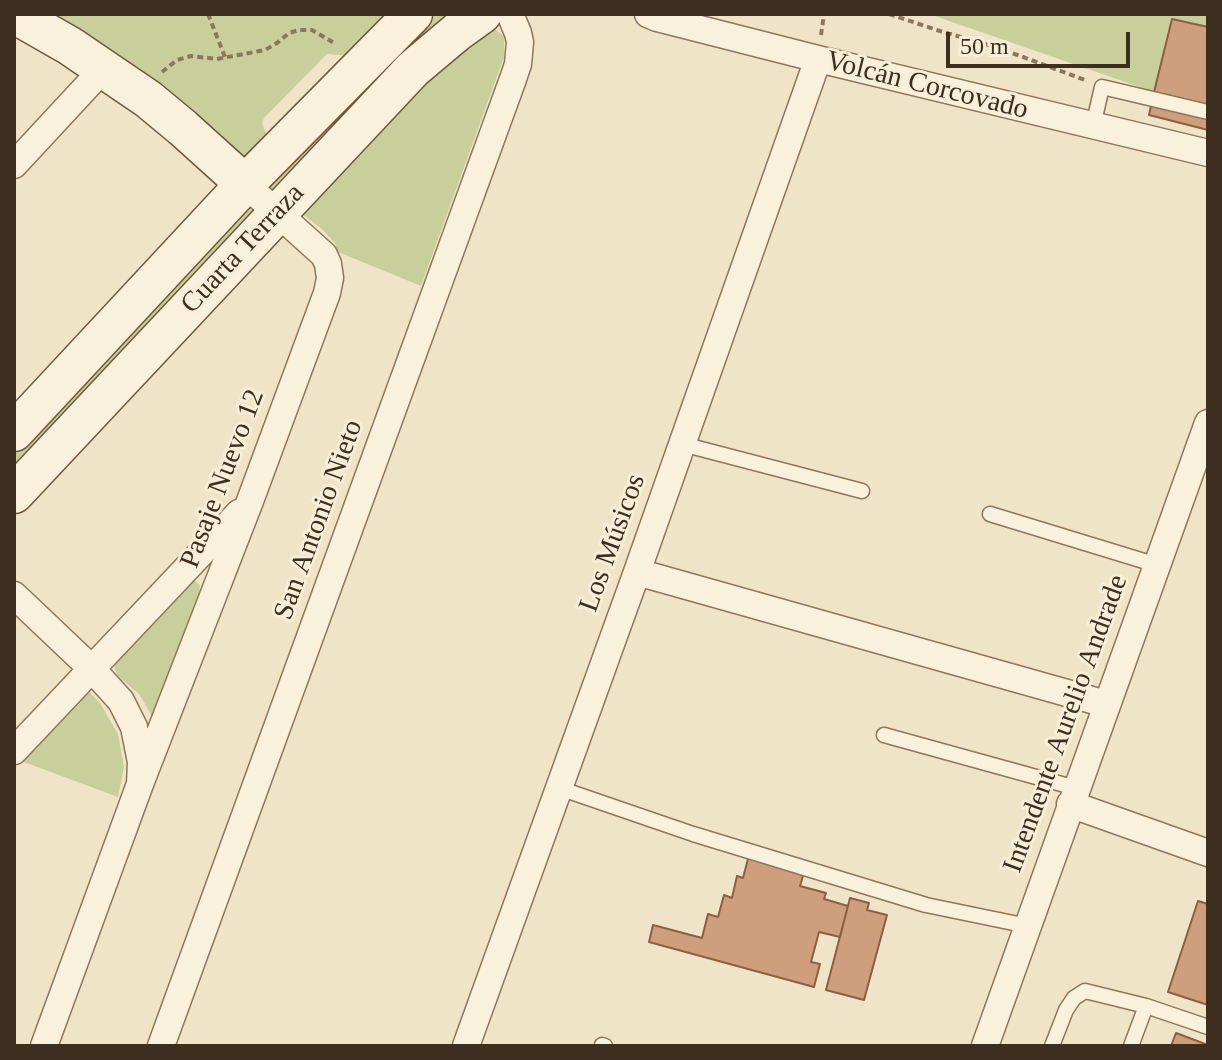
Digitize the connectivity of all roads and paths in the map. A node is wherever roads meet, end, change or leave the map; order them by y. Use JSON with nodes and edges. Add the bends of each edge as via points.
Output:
{"nodes":[{"id":1,"x":14,"y":14,"type":"edge"},
{"id":2,"x":208,"y":14,"type":"edge"},
{"id":3,"x":413,"y":14,"type":"edge"},
{"id":4,"x":482,"y":14,"type":"edge"},
{"id":5,"x":510,"y":14,"type":"edge"},
{"id":6,"x":648,"y":14,"type":"edge"},
{"id":7,"x":889,"y":14,"type":"edge"},
{"id":8,"x":336,"y":44,"type":"dead end"},
{"id":9,"x":225,"y":57,"type":"junction"},
{"id":10,"x":818,"y":59,"type":"junction"},
{"id":11,"x":104,"y":68,"type":"junction"},
{"id":12,"x":1102,"y":87,"type":"junction"},
{"id":13,"x":148,"y":99,"type":"junction"},
{"id":14,"x":1208,"y":112,"type":"edge"},
{"id":15,"x":1093,"y":126,"type":"junction"},
{"id":16,"x":1208,"y":153,"type":"edge"},
{"id":17,"x":14,"y":165,"type":"edge"},
{"id":18,"x":245,"y":184,"type":"junction"},
{"id":19,"x":276,"y":213,"type":"junction"},
{"id":20,"x":1208,"y":423,"type":"edge"},
{"id":21,"x":14,"y":432,"type":"edge"},
{"id":22,"x":682,"y":444,"type":"junction"},
{"id":23,"x":862,"y":491,"type":"dead end"},
{"id":24,"x":14,"y":494,"type":"edge"},
{"id":25,"x":250,"y":501,"type":"junction"},
{"id":26,"x":990,"y":514,"type":"dead end"},
{"id":27,"x":1157,"y":565,"type":"junction"},
{"id":28,"x":637,"y":572,"type":"junction"},
{"id":29,"x":14,"y":595,"type":"edge"},
{"id":30,"x":92,"y":669,"type":"junction"},
{"id":31,"x":1106,"y":704,"type":"junction"},
{"id":32,"x":884,"y":735,"type":"dead end"},
{"id":33,"x":14,"y":751,"type":"edge"},
{"id":34,"x":140,"y":784,"type":"junction"},
{"id":35,"x":559,"y":788,"type":"junction"},
{"id":36,"x":1073,"y":796,"type":"junction"},
{"id":37,"x":1208,"y":853,"type":"edge"},
{"id":38,"x":1028,"y":926,"type":"junction"},
{"id":39,"x":1146,"y":1006,"type":"junction"},
{"id":40,"x":1208,"y":1027,"type":"edge"},
{"id":41,"x":44,"y":1046,"type":"edge"},
{"id":42,"x":161,"y":1046,"type":"edge"},
{"id":43,"x":466,"y":1046,"type":"edge"},
{"id":44,"x":985,"y":1046,"type":"edge"},
{"id":45,"x":1052,"y":1046,"type":"edge"},
{"id":46,"x":1131,"y":1046,"type":"edge"}],
"edges":[{"from":1,"to":11,"type":"main road"},
{"from":2,"to":9,"type":"path"},
{"from":3,"to":18,"type":"main road","name":"Cuarta Terraza"},
{"from":4,"to":19,"type":"main road","name":"Cuarta Terraza","via":[[413,69]]},
{"from":5,"to":42,"type":"street","name":"San Antonio Nieto","via":[[520,42],[513,79]]},
{"from":6,"to":10,"type":"street","name":"Volcán Corcovado"},
{"from":7,"to":12,"type":"path"},
{"from":8,"to":9,"type":"path","via":[[312,30],[299,30],[265,50]]},
{"from":9,"to":13,"type":"path","via":[[177,60],[158,77]]},
{"from":10,"to":15,"type":"street","name":"Volcán Corcovado"},
{"from":10,"to":22,"type":"street","name":"Los Músicos"},
{"from":11,"to":13,"type":"main road"},
{"from":11,"to":17,"type":"street"},
{"from":12,"to":14,"type":"lane"},
{"from":12,"to":15,"type":"lane"},
{"from":13,"to":18,"type":"main road"},
{"from":15,"to":16,"type":"street","name":"Volcán Corcovado"},
{"from":18,"to":19,"type":"street"},
{"from":18,"to":21,"type":"main road","name":"Cuarta Terraza"},
{"from":19,"to":24,"type":"main road","name":"Cuarta Terraza"},
{"from":19,"to":25,"type":"street","name":"Pasaje Nuevo 12","via":[[324,255],[330,278]]},
{"from":20,"to":27,"type":"street","name":"Intendente Aurelio Andrade"},
{"from":22,"to":23,"type":"lane"},
{"from":22,"to":28,"type":"street","name":"Los Músicos"},
{"from":25,"to":30,"type":"street"},
{"from":25,"to":34,"type":"street","name":"Pasaje Nuevo 12"},
{"from":26,"to":27,"type":"lane"},
{"from":27,"to":31,"type":"street","name":"Intendente Aurelio Andrade"},
{"from":28,"to":31,"type":"street"},
{"from":28,"to":35,"type":"street","name":"Los Músicos"},
{"from":29,"to":30,"type":"street"},
{"from":30,"to":33,"type":"street"},
{"from":30,"to":34,"type":"street","via":[[121,701],[134,727]]},
{"from":31,"to":36,"type":"street","name":"Intendente Aurelio Andrade"},
{"from":32,"to":36,"type":"lane"},
{"from":34,"to":41,"type":"street","name":"Pasaje Nuevo 12"},
{"from":35,"to":38,"type":"lane","via":[[926,905]]},
{"from":35,"to":43,"type":"street","name":"Los Músicos"},
{"from":36,"to":37,"type":"street"},
{"from":36,"to":38,"type":"street","name":"Intendente Aurelio Andrade"},
{"from":38,"to":44,"type":"street","name":"Intendente Aurelio Andrade"},
{"from":39,"to":40,"type":"lane"},
{"from":39,"to":45,"type":"lane","via":[[1085,991],[1066,1010]]},
{"from":39,"to":46,"type":"lane"}]}
